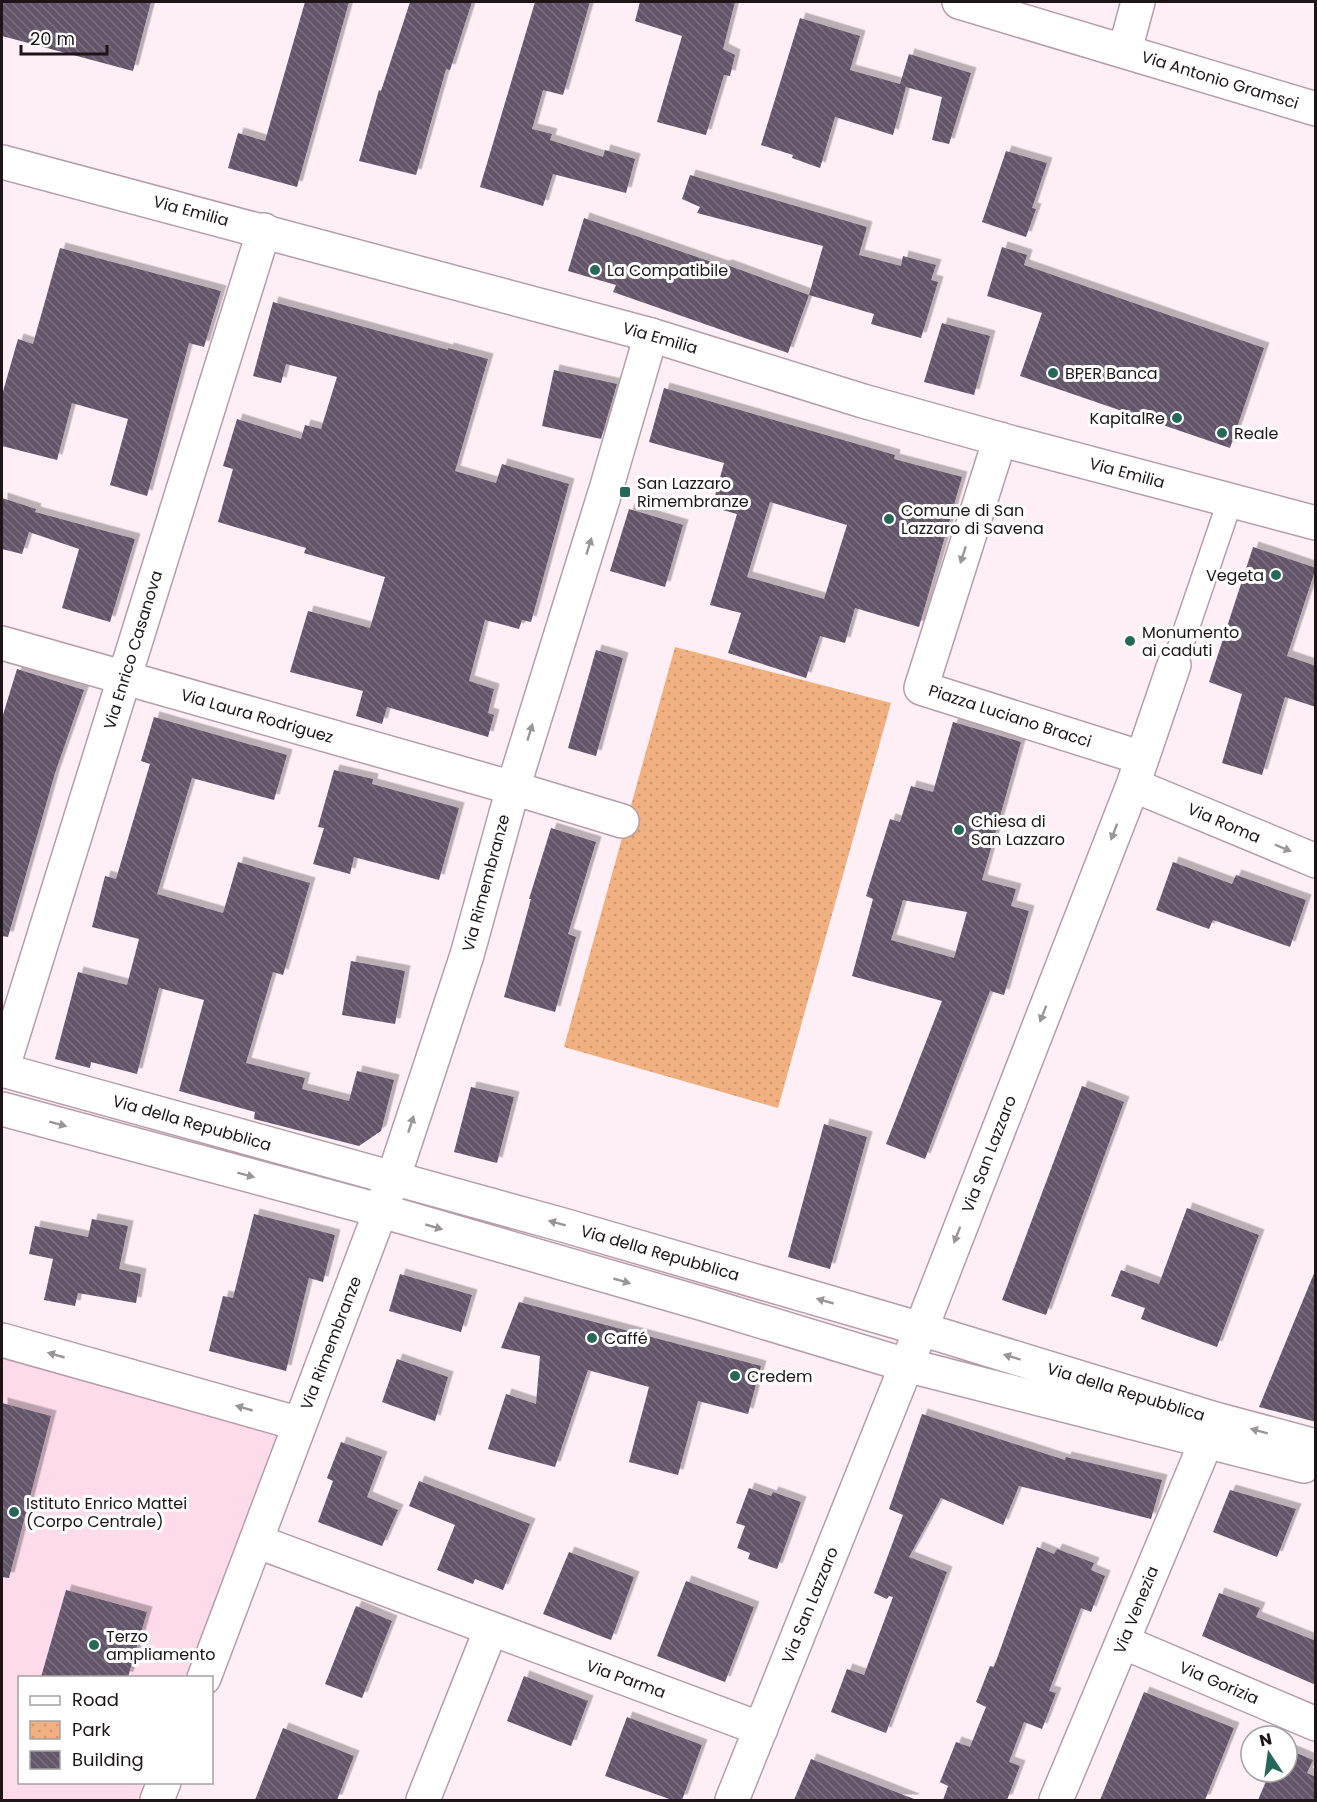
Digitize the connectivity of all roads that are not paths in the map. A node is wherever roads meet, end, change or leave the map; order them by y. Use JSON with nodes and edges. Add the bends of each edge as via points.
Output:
{"nodes":[{"id":1,"x":959,"y":2,"type":"edge"},
{"id":2,"x":1138,"y":2,"type":"edge"},
{"id":3,"x":1125,"y":50,"type":"junction"},
{"id":4,"x":1316,"y":109,"type":"edge"},
{"id":5,"x":2,"y":162,"type":"edge"},
{"id":6,"x":264,"y":230,"type":"junction"},
{"id":7,"x":651,"y":335,"type":"junction"},
{"id":8,"x":1000,"y":439,"type":"junction"},
{"id":9,"x":1230,"y":501,"type":"junction"},
{"id":10,"x":1316,"y":523,"type":"edge"},
{"id":11,"x":2,"y":643,"type":"edge"},
{"id":12,"x":1174,"y":665,"type":"joint"},
{"id":13,"x":124,"y":679,"type":"junction"},
{"id":14,"x":1137,"y":771,"type":"junction"},
{"id":15,"x":513,"y":788,"type":"junction"},
{"id":16,"x":622,"y":821,"type":"dead end"},
{"id":17,"x":1316,"y":861,"type":"edge"},
{"id":18,"x":2,"y":1070,"type":"edge"},
{"id":19,"x":2,"y":1109,"type":"edge"},
{"id":20,"x":393,"y":1179,"type":"junction"},
{"id":21,"x":382,"y":1211,"type":"junction"},
{"id":22,"x":921,"y":1329,"type":"junction"},
{"id":23,"x":2,"y":1340,"type":"edge"},
{"id":24,"x":906,"y":1365,"type":"junction"},
{"id":25,"x":300,"y":1424,"type":"junction"},
{"id":26,"x":1211,"y":1430,"type":"junction"},
{"id":27,"x":1316,"y":1446,"type":"edge"},
{"id":28,"x":1316,"y":1469,"type":"edge"},
{"id":29,"x":256,"y":1541,"type":"junction"},
{"id":30,"x":491,"y":1629,"type":"junction"},
{"id":31,"x":1123,"y":1642,"type":"junction"},
{"id":32,"x":204,"y":1676,"type":"edge"},
{"id":33,"x":1316,"y":1724,"type":"edge"},
{"id":34,"x":761,"y":1729,"type":"junction"},
{"id":35,"x":163,"y":1784,"type":"edge"},
{"id":36,"x":157,"y":1800,"type":"edge"},
{"id":37,"x":423,"y":1800,"type":"edge"},
{"id":38,"x":732,"y":1800,"type":"edge"},
{"id":39,"x":1056,"y":1800,"type":"edge"}],
"edges":[{"from":1,"to":3,"type":"street","name":"Via Antonio Gramsci"},
{"from":2,"to":3,"type":"street","name":"Via Antonio Gramsci"},
{"from":3,"to":4,"type":"street","name":"Via Antonio Gramsci"},
{"from":5,"to":6,"type":"street","name":"Via Emilia"},
{"from":6,"to":7,"type":"street","name":"Via Emilia"},
{"from":6,"to":13,"type":"street","name":"Via Enrico Casanova"},
{"from":7,"to":8,"type":"street","name":"Via Emilia"},
{"from":15,"to":7,"type":"street","name":"Via Rimembranze","one_way":true},
{"from":8,"to":9,"type":"street","name":"Via Emilia"},
{"from":8,"to":14,"type":"street","name":"Piazza Luciano Bracci","one_way":true,"via":[[921,688]]},
{"from":9,"to":10,"type":"street","name":"Via Emilia"},
{"from":9,"to":12,"type":"street","name":"Via San Lazzaro"},
{"from":11,"to":13,"type":"street","name":"Via Laura Rodriguez"},
{"from":12,"to":14,"type":"street","name":"Via San Lazzaro"},
{"from":13,"to":15,"type":"street","name":"Via Laura Rodriguez"},
{"from":13,"to":18,"type":"street","name":"Via Enrico Casanova"},
{"from":14,"to":17,"type":"street","name":"Via Roma","one_way":true},
{"from":14,"to":22,"type":"street","name":"Via San Lazzaro","one_way":true},
{"from":15,"to":16,"type":"street","name":"Via Laura Rodriguez"},
{"from":20,"to":15,"type":"street","name":"Via Rimembranze","one_way":true,"via":[[467,955]]},
{"from":18,"to":20,"type":"street","name":"Via della Repubblica"},
{"from":19,"to":21,"type":"street","name":"Via della Repubblica","one_way":true},
{"from":20,"to":21,"type":"street","name":"Via Rimembranze"},
{"from":22,"to":20,"type":"street","name":"Via della Repubblica","one_way":true},
{"from":21,"to":24,"type":"street","name":"Via della Repubblica","one_way":true},
{"from":21,"to":25,"type":"street","name":"Via Rimembranze"},
{"from":22,"to":24,"type":"street","name":"Via San Lazzaro"},
{"from":26,"to":22,"type":"street","name":"Via della Repubblica","one_way":true},
{"from":25,"to":23,"type":"street","name":"Via Rimembranze","one_way":true},
{"from":24,"to":26,"type":"street","name":"Via della Repubblica"},
{"from":24,"to":34,"type":"street","name":"Via San Lazzaro"},
{"from":25,"to":29,"type":"street","name":"Via Rimembranze"},
{"from":27,"to":26,"type":"street","name":"Via della Repubblica","one_way":true},
{"from":26,"to":28,"type":"street","name":"Via della Repubblica"},
{"from":26,"to":31,"type":"street","name":"Via Venezia"},
{"from":29,"to":30,"type":"street","name":"Via Parma"},
{"from":29,"to":32,"type":"street","name":"Via Rimembranze"},
{"from":30,"to":34,"type":"street","name":"Via Parma"},
{"from":30,"to":37,"type":"street"},
{"from":31,"to":33,"type":"street","name":"Via Gorizia"},
{"from":31,"to":39,"type":"street","name":"Via Venezia"},
{"from":34,"to":38,"type":"street","name":"Via San Lazzaro"},
{"from":35,"to":36,"type":"street"}]}
